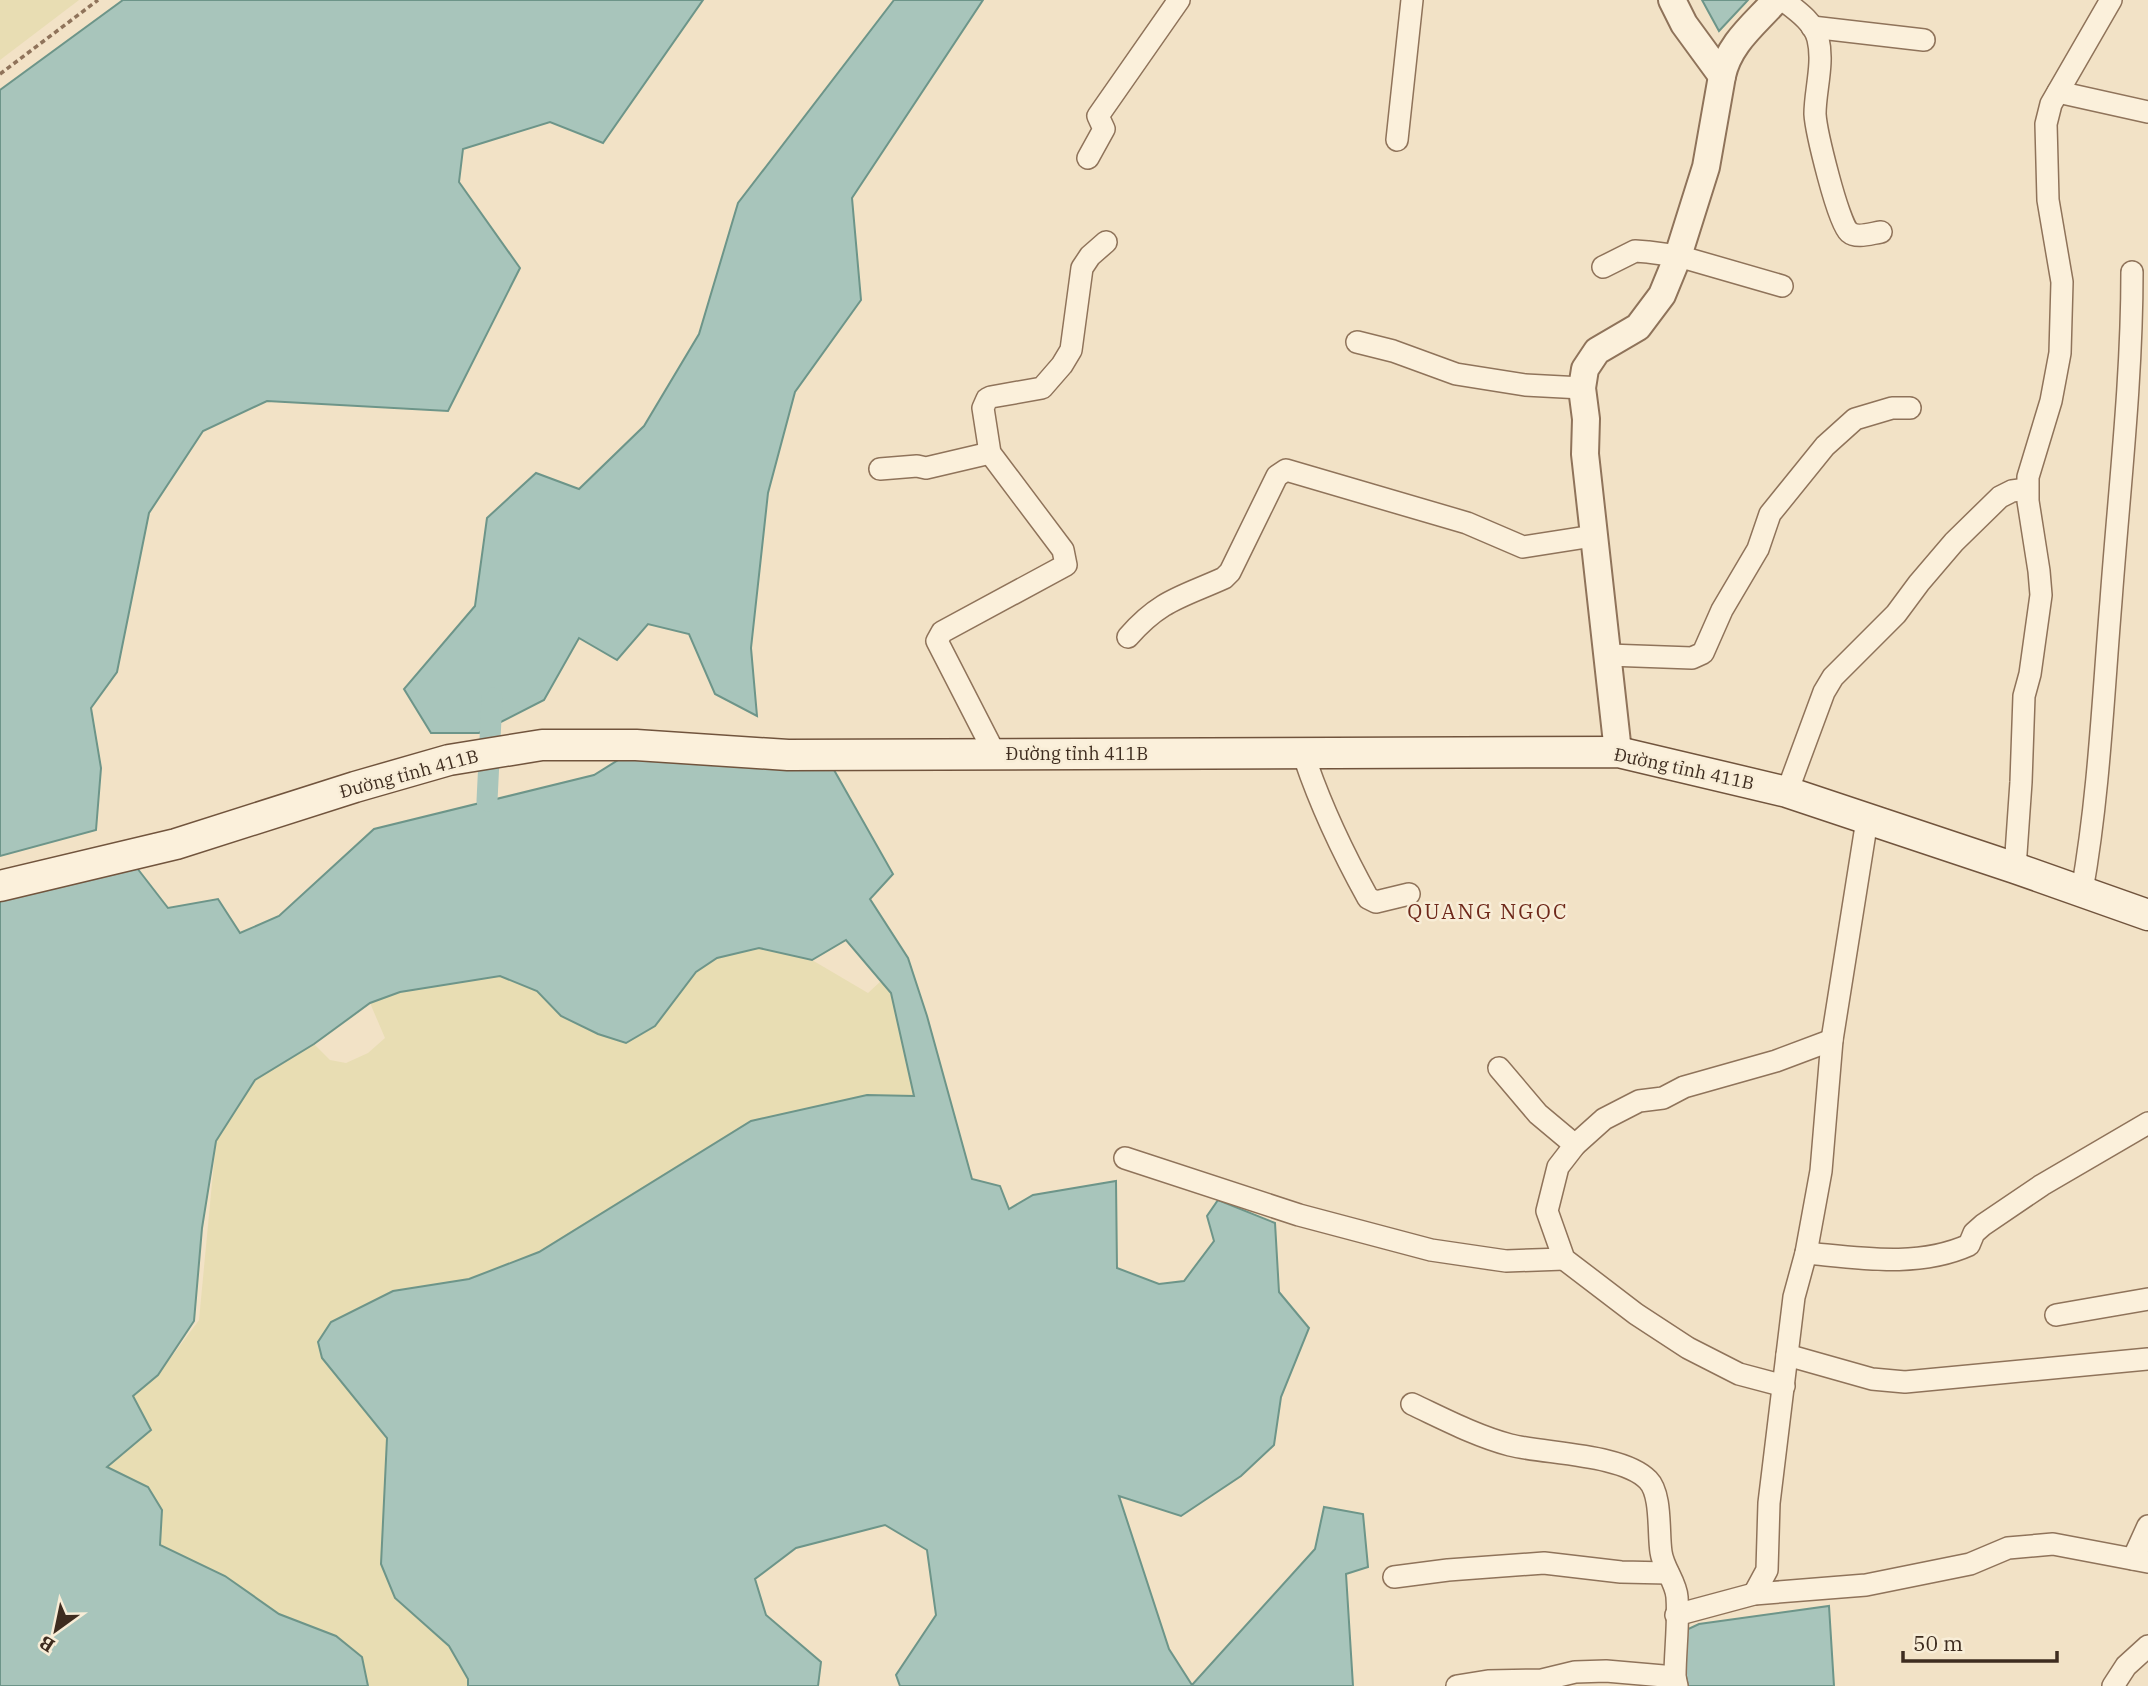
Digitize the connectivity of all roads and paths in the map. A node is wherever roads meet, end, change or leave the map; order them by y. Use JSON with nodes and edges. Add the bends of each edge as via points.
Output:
{"nodes":[{"id":1,"x":98,"y":0,"type":"edge"},
{"id":2,"x":1179,"y":0,"type":"edge"},
{"id":3,"x":1412,"y":0,"type":"edge"},
{"id":4,"x":1672,"y":0,"type":"edge"},
{"id":5,"x":1776,"y":0,"type":"edge"},
{"id":6,"x":1783,"y":0,"type":"edge"},
{"id":7,"x":2111,"y":0,"type":"edge"},
{"id":8,"x":1812,"y":27,"type":"junction"},
{"id":9,"x":1924,"y":40,"type":"dead end"},
{"id":10,"x":0,"y":74,"type":"edge"},
{"id":11,"x":1723,"y":76,"type":"junction"},
{"id":12,"x":2058,"y":92,"type":"junction"},
{"id":13,"x":2148,"y":112,"type":"edge"},
{"id":14,"x":1397,"y":140,"type":"dead end"},
{"id":15,"x":1088,"y":158,"type":"dead end"},
{"id":16,"x":1881,"y":232,"type":"dead end"},
{"id":17,"x":1105,"y":242,"type":"dead end"},
{"id":18,"x":1678,"y":256,"type":"junction"},
{"id":19,"x":1602,"y":267,"type":"dead end"},
{"id":20,"x":2132,"y":272,"type":"dead end"},
{"id":21,"x":1782,"y":286,"type":"dead end"},
{"id":22,"x":1357,"y":342,"type":"dead end"},
{"id":23,"x":2140,"y":358,"type":"edge"},
{"id":24,"x":1582,"y":388,"type":"junction"},
{"id":25,"x":1910,"y":408,"type":"dead end"},
{"id":26,"x":990,"y":453,"type":"junction"},
{"id":27,"x":880,"y":469,"type":"dead end"},
{"id":28,"x":2028,"y":489,"type":"junction"},
{"id":29,"x":1593,"y":536,"type":"junction"},
{"id":30,"x":1128,"y":637,"type":"dead end"},
{"id":31,"x":1608,"y":655,"type":"junction"},
{"id":32,"x":1618,"y":752,"type":"junction"},
{"id":33,"x":1303,"y":753,"type":"junction"},
{"id":34,"x":995,"y":754,"type":"junction"},
{"id":35,"x":1787,"y":792,"type":"junction"},
{"id":36,"x":1867,"y":820,"type":"junction"},
{"id":37,"x":2015,"y":868,"type":"junction"},
{"id":38,"x":0,"y":886,"type":"edge"},
{"id":39,"x":2082,"y":891,"type":"junction"},
{"id":40,"x":1409,"y":894,"type":"dead end"},
{"id":41,"x":2148,"y":915,"type":"edge"},
{"id":42,"x":1832,"y":1040,"type":"junction"},
{"id":43,"x":1499,"y":1068,"type":"dead end"},
{"id":44,"x":2145,"y":1131,"type":"edge"},
{"id":45,"x":1575,"y":1144,"type":"junction"},
{"id":46,"x":1125,"y":1158,"type":"dead end"},
{"id":47,"x":1806,"y":1253,"type":"junction"},
{"id":48,"x":1564,"y":1259,"type":"junction"},
{"id":49,"x":2148,"y":1299,"type":"edge"},
{"id":50,"x":2056,"y":1315,"type":"dead end"},
{"id":51,"x":1787,"y":1356,"type":"junction"},
{"id":52,"x":2148,"y":1359,"type":"edge"},
{"id":53,"x":1783,"y":1386,"type":"junction"},
{"id":54,"x":1412,"y":1404,"type":"dead end"},
{"id":55,"x":2148,"y":1525,"type":"edge"},
{"id":56,"x":2141,"y":1560,"type":"edge"},
{"id":57,"x":1668,"y":1573,"type":"junction"},
{"id":58,"x":1394,"y":1577,"type":"dead end"},
{"id":59,"x":1754,"y":1594,"type":"junction"},
{"id":60,"x":1676,"y":1615,"type":"junction"},
{"id":61,"x":2148,"y":1646,"type":"edge"},
{"id":62,"x":1676,"y":1681,"type":"edge"},
{"id":63,"x":1457,"y":1686,"type":"edge"},
{"id":64,"x":2113,"y":1686,"type":"edge"}],
"edges":[{"from":1,"to":10,"type":"path"},
{"from":2,"to":15,"type":"street","via":[[1098,116],[1104,130]]},
{"from":3,"to":14,"type":"street"},
{"from":4,"to":11,"type":"street"},
{"from":5,"to":11,"type":"street","via":[[1734,45]]},
{"from":6,"to":8,"type":"street"},
{"from":7,"to":12,"type":"street"},
{"from":8,"to":9,"type":"street"},
{"from":8,"to":16,"type":"street","via":[[1818,39],[1815,116],[1840,216],[1849,232]]},
{"from":11,"to":18,"type":"street","via":[[1706,167]]},
{"from":12,"to":13,"type":"street"},
{"from":12,"to":28,"type":"street","via":[[2047,113],[2045,146],[2048,200],[2062,282],[2060,353]]},
{"from":17,"to":26,"type":"street","via":[[1082,268],[1071,350],[1062,365],[1042,388],[985,402]]},
{"from":18,"to":19,"type":"street","via":[[1635,251]]},
{"from":18,"to":21,"type":"street"},
{"from":18,"to":24,"type":"street","via":[[1662,295],[1638,327],[1597,351],[1585,369]]},
{"from":20,"to":23,"type":"street"},
{"from":22,"to":24,"type":"street","via":[[1456,374]]},
{"from":23,"to":39,"type":"street","via":[[2110,604],[2099,770]]},
{"from":24,"to":29,"type":"street"},
{"from":25,"to":31,"type":"street","via":[[1892,408],[1855,419],[1825,446],[1770,514],[1758,548],[1703,653],[1692,658]]},
{"from":26,"to":27,"type":"street","via":[[926,468]]},
{"from":26,"to":34,"type":"street","via":[[1063,550],[1066,565],[942,632],[937,641]]},
{"from":28,"to":35,"type":"street","via":[[2000,497],[1954,542],[1888,624],[1833,677]]},
{"from":28,"to":37,"type":"street","via":[[2041,595],[2024,696]]},
{"from":29,"to":30,"type":"street","via":[[1523,547],[1468,523],[1281,471],[1230,572],[1164,603]]},
{"from":29,"to":31,"type":"street"},
{"from":31,"to":32,"type":"street"},
{"from":32,"to":33,"type":"main road","name":"Đường tỉnh 411B"},
{"from":32,"to":35,"type":"main road","name":"Đường tỉnh 411B"},
{"from":33,"to":34,"type":"main road","name":"Đường tỉnh 411B"},
{"from":33,"to":40,"type":"street","via":[[1337,840],[1368,898],[1376,902]]},
{"from":34,"to":38,"type":"main road","name":"Đường tỉnh 411B","via":[[788,755],[636,745],[542,745],[449,760],[176,844]]},
{"from":35,"to":36,"type":"main road","name":"Đường tỉnh 411B"},
{"from":36,"to":37,"type":"main road","name":"Đường tỉnh 411B"},
{"from":36,"to":42,"type":"street"},
{"from":37,"to":39,"type":"main road","name":"Đường tỉnh 411B"},
{"from":39,"to":41,"type":"main road","name":"Đường tỉnh 411B"},
{"from":42,"to":45,"type":"street","via":[[1684,1087],[1663,1098],[1639,1101],[1604,1119]]},
{"from":42,"to":47,"type":"street","via":[[1821,1171]]},
{"from":43,"to":45,"type":"street","via":[[1538,1114]]},
{"from":44,"to":47,"type":"street","via":[[2042,1185],[1983,1225],[1969,1245],[1955,1251],[1922,1259]]},
{"from":45,"to":48,"type":"street","via":[[1558,1167],[1547,1212]]},
{"from":46,"to":48,"type":"street","via":[[1299,1215],[1431,1250],[1506,1261]]},
{"from":47,"to":51,"type":"street","via":[[1794,1297]]},
{"from":48,"to":53,"type":"street","via":[[1688,1348],[1739,1374]]},
{"from":49,"to":50,"type":"street"},
{"from":51,"to":52,"type":"street","via":[[1872,1379],[1905,1382]]},
{"from":51,"to":53,"type":"street"},
{"from":53,"to":59,"type":"street","via":[[1769,1503],[1767,1570]]},
{"from":54,"to":57,"type":"street","via":[[1460,1428],[1510,1445],[1612,1462],[1638,1472],[1654,1486],[1661,1555]]},
{"from":55,"to":56,"type":"street"},
{"from":56,"to":59,"type":"street","via":[[2053,1544],[2008,1548],[1970,1564],[1866,1585]]},
{"from":57,"to":58,"type":"street","via":[[1544,1563]]},
{"from":57,"to":60,"type":"street","via":[[1677,1594]]},
{"from":59,"to":60,"type":"street"},
{"from":60,"to":62,"type":"street"},
{"from":61,"to":64,"type":"street"},
{"from":62,"to":63,"type":"street","via":[[1606,1671]]}]}
